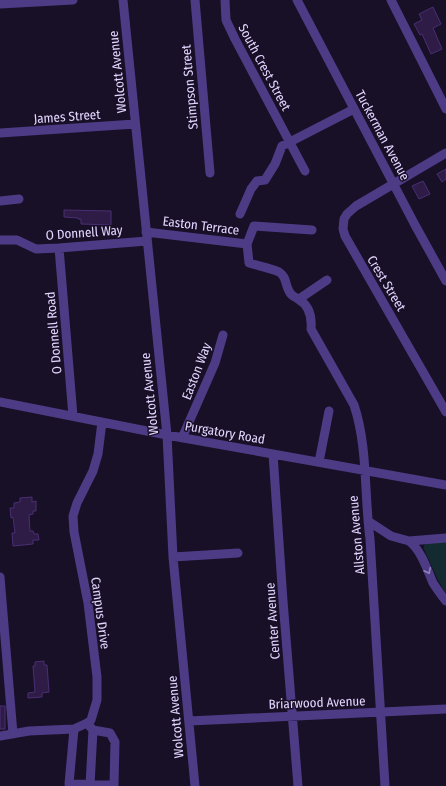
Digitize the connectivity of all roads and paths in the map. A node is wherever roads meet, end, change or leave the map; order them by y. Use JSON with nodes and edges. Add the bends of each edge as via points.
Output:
{"nodes":[{"id":1,"x":73,"y":0,"type":"edge"},
{"id":2,"x":123,"y":0,"type":"edge"},
{"id":3,"x":195,"y":0,"type":"edge"},
{"id":4,"x":224,"y":0,"type":"edge"},
{"id":5,"x":296,"y":0,"type":"edge"},
{"id":6,"x":391,"y":0,"type":"edge"},
{"id":7,"x":0,"y":4,"type":"edge"},
{"id":8,"x":354,"y":109,"type":"junction"},
{"id":9,"x":446,"y":109,"type":"edge"},
{"id":10,"x":135,"y":124,"type":"junction"},
{"id":11,"x":0,"y":133,"type":"edge"},
{"id":12,"x":290,"y":143,"type":"junction"},
{"id":13,"x":446,"y":153,"type":"edge"},
{"id":14,"x":305,"y":171,"type":"dead end"},
{"id":15,"x":210,"y":172,"type":"dead end"},
{"id":16,"x":393,"y":183,"type":"junction"},
{"id":17,"x":19,"y":199,"type":"dead end"},
{"id":18,"x":0,"y":201,"type":"edge"},
{"id":19,"x":240,"y":214,"type":"dead end"},
{"id":20,"x":312,"y":230,"type":"dead end"},
{"id":21,"x":147,"y":236,"type":"junction"},
{"id":22,"x":0,"y":240,"type":"edge"},
{"id":23,"x":247,"y":244,"type":"junction"},
{"id":24,"x":59,"y":248,"type":"junction"},
{"id":25,"x":326,"y":280,"type":"dead end"},
{"id":26,"x":446,"y":281,"type":"edge"},
{"id":27,"x":299,"y":299,"type":"junction"},
{"id":28,"x":223,"y":335,"type":"dead end"},
{"id":29,"x":0,"y":402,"type":"edge"},
{"id":30,"x":329,"y":411,"type":"dead end"},
{"id":31,"x":446,"y":412,"type":"edge"},
{"id":32,"x":73,"y":416,"type":"junction"},
{"id":33,"x":102,"y":422,"type":"junction"},
{"id":34,"x":167,"y":435,"type":"junction"},
{"id":35,"x":182,"y":438,"type":"junction"},
{"id":36,"x":273,"y":454,"type":"junction"},
{"id":37,"x":319,"y":462,"type":"junction"},
{"id":38,"x":364,"y":470,"type":"junction"},
{"id":39,"x":446,"y":485,"type":"edge"},
{"id":40,"x":368,"y":521,"type":"junction"},
{"id":41,"x":391,"y":536,"type":"junction"},
{"id":42,"x":446,"y":538,"type":"edge"},
{"id":43,"x":370,"y":539,"type":"junction"},
{"id":44,"x":409,"y":541,"type":"junction"},
{"id":45,"x":238,"y":553,"type":"dead end"},
{"id":46,"x":173,"y":557,"type":"junction"},
{"id":47,"x":0,"y":577,"type":"edge"},
{"id":48,"x":446,"y":601,"type":"edge"},
{"id":49,"x":446,"y":709,"type":"edge"},
{"id":50,"x":381,"y":712,"type":"junction"},
{"id":51,"x":292,"y":716,"type":"junction"},
{"id":52,"x":189,"y":721,"type":"junction"},
{"id":53,"x":90,"y":727,"type":"junction"},
{"id":54,"x":74,"y":729,"type":"junction"},
{"id":55,"x":13,"y":734,"type":"junction"},
{"id":56,"x":0,"y":736,"type":"edge"},
{"id":57,"x":90,"y":785,"type":"junction"},
{"id":58,"x":195,"y":786,"type":"edge"},
{"id":59,"x":298,"y":786,"type":"edge"},
{"id":60,"x":385,"y":786,"type":"edge"}],
"edges":[{"from":1,"to":7,"type":"street"},
{"from":2,"to":10,"type":"street","name":"Wolcott Avenue"},
{"from":3,"to":15,"type":"street","name":"Stimpson Street"},
{"from":4,"to":12,"type":"street","name":"South Crest Street","via":[[226,20]]},
{"from":5,"to":8,"type":"street","name":"Tuckerman Avenue"},
{"from":6,"to":9,"type":"street"},
{"from":8,"to":12,"type":"street"},
{"from":8,"to":16,"type":"street","name":"Tuckerman Avenue"},
{"from":10,"to":11,"type":"street","name":"James Street"},
{"from":10,"to":21,"type":"street","name":"Wolcott Avenue"},
{"from":12,"to":14,"type":"street","name":"South Crest Street"},
{"from":12,"to":19,"type":"street","via":[[282,146],[265,180],[257,181],[250,189]]},
{"from":13,"to":16,"type":"street","name":"Crest Street"},
{"from":16,"to":26,"type":"street","name":"Tuckerman Avenue"},
{"from":16,"to":31,"type":"street","name":"Crest Street","via":[[347,214],[343,229],[356,257]]},
{"from":17,"to":18,"type":"street"},
{"from":20,"to":23,"type":"street","name":"Easton Terrace","via":[[254,226]]},
{"from":21,"to":23,"type":"street","name":"Easton Terrace"},
{"from":21,"to":24,"type":"street","name":"O Donnell Way"},
{"from":21,"to":34,"type":"street","name":"Wolcott Avenue"},
{"from":22,"to":24,"type":"street","name":"O Donnell Way","via":[[17,240],[36,249]]},
{"from":23,"to":27,"type":"street","name":"Allston Avenue","via":[[249,263],[280,272],[287,290]]},
{"from":24,"to":32,"type":"street","name":"O Donnell Road"},
{"from":25,"to":27,"type":"street"},
{"from":27,"to":38,"type":"street","name":"Allston Avenue","via":[[308,309],[312,321],[311,329],[354,404],[361,431]]},
{"from":28,"to":35,"type":"street","name":"Easton Way","via":[[215,363]]},
{"from":29,"to":32,"type":"street","name":"Purgatory Road"},
{"from":30,"to":37,"type":"street"},
{"from":32,"to":33,"type":"street","name":"Purgatory Road"},
{"from":33,"to":34,"type":"street","name":"Purgatory Road"},
{"from":33,"to":53,"type":"street","name":"Campus Drive","via":[[94,471],[73,516],[88,603],[97,677],[97,700]]},
{"from":34,"to":35,"type":"street","name":"Purgatory Road"},
{"from":34,"to":46,"type":"street","name":"Wolcott Avenue"},
{"from":35,"to":36,"type":"street","name":"Purgatory Road"},
{"from":36,"to":37,"type":"street","name":"Purgatory Road"},
{"from":36,"to":51,"type":"street","name":"Center Avenue"},
{"from":37,"to":38,"type":"street","name":"Purgatory Road"},
{"from":38,"to":39,"type":"street","name":"Purgatory Road"},
{"from":38,"to":40,"type":"street","name":"Allston Avenue"},
{"from":40,"to":41,"type":"street"},
{"from":40,"to":43,"type":"street","name":"Allston Avenue"},
{"from":41,"to":43,"type":"street"},
{"from":41,"to":44,"type":"street"},
{"from":42,"to":44,"type":"street"},
{"from":43,"to":50,"type":"street","name":"Allston Avenue"},
{"from":44,"to":48,"type":"street","one_way":true},
{"from":45,"to":46,"type":"street"},
{"from":46,"to":52,"type":"street","name":"Wolcott Avenue"},
{"from":47,"to":55,"type":"street"},
{"from":49,"to":50,"type":"street","name":"Briarwood Avenue"},
{"from":50,"to":51,"type":"street","name":"Briarwood Avenue"},
{"from":50,"to":60,"type":"street","name":"Allston Avenue"},
{"from":51,"to":52,"type":"street","name":"Briarwood Avenue"},
{"from":51,"to":59,"type":"street","name":"Center Avenue"},
{"from":52,"to":58,"type":"street","name":"Wolcott Avenue"},
{"from":53,"to":54,"type":"street"},
{"from":53,"to":57,"type":"street"},
{"from":53,"to":57,"type":"street","via":[[110,733],[115,742],[115,758],[114,785]]},
{"from":54,"to":55,"type":"street"},
{"from":54,"to":57,"type":"street","via":[[70,784]]},
{"from":55,"to":56,"type":"street"}]}
